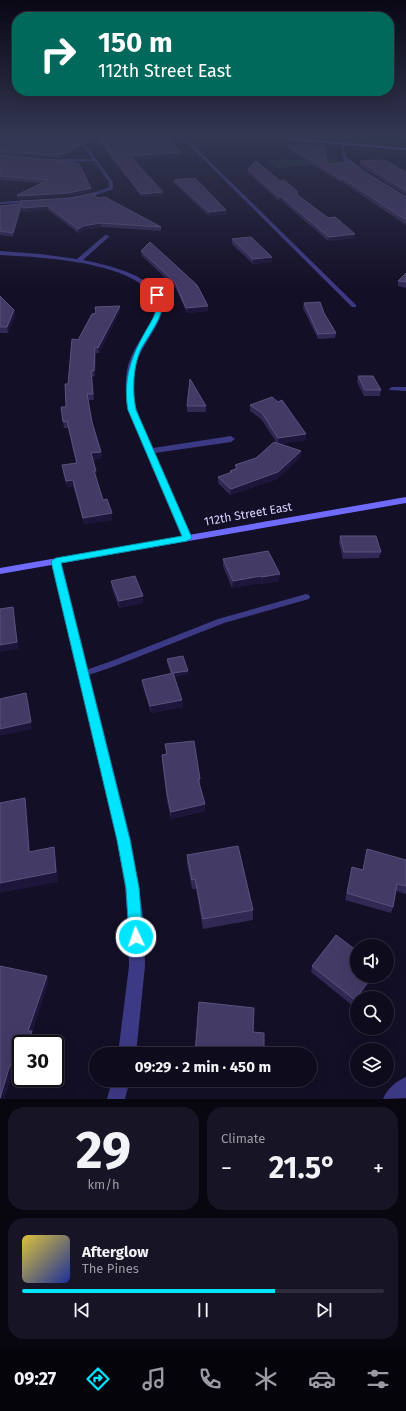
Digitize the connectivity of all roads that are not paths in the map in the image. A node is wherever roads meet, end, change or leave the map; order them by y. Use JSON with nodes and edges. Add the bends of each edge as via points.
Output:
{"nodes":[{"id":1,"x":111,"y":186,"type":"edge"},
{"id":2,"x":233,"y":186,"type":"edge"},
{"id":3,"x":0,"y":203,"type":"edge"},
{"id":4,"x":107,"y":236,"type":"dead end"},
{"id":5,"x":0,"y":253,"type":"edge"},
{"id":6,"x":78,"y":261,"type":"junction"},
{"id":7,"x":354,"y":306,"type":"dead end"},
{"id":8,"x":392,"y":389,"type":"dead end"},
{"id":9,"x":406,"y":389,"type":"edge"},
{"id":10,"x":231,"y":439,"type":"dead end"},
{"id":11,"x":151,"y":451,"type":"junction"},
{"id":12,"x":406,"y":500,"type":"edge"},
{"id":13,"x":187,"y":538,"type":"junction"},
{"id":14,"x":56,"y":561,"type":"junction"},
{"id":15,"x":0,"y":571,"type":"edge"},
{"id":16,"x":306,"y":597,"type":"dead end"},
{"id":17,"x":83,"y":674,"type":"junction"},
{"id":18,"x":129,"y":1047,"type":"edge"},
{"id":19,"x":406,"y":1086,"type":"edge"},
{"id":20,"x":119,"y":1087,"type":"edge"},
{"id":21,"x":116,"y":1099,"type":"edge"},
{"id":22,"x":392,"y":1099,"type":"edge"}],
"edges":[{"from":1,"to":3,"type":"street","via":[[105,191],[80,196]]},
{"from":2,"to":7,"type":"street"},
{"from":4,"to":6,"type":"street"},
{"from":5,"to":6,"type":"street"},
{"from":6,"to":11,"type":"street","via":[[110,267],[136,276],[148,284],[159,300],[155,321],[137,352],[131,370],[129,391],[132,410]]},
{"from":8,"to":9,"type":"lane"},
{"from":10,"to":11,"type":"street"},
{"from":11,"to":13,"type":"street"},
{"from":12,"to":13,"type":"main road","name":"112th Street East"},
{"from":13,"to":14,"type":"main road","name":"112th Street East"},
{"from":14,"to":15,"type":"main road","name":"112th Street East"},
{"from":14,"to":17,"type":"street"},
{"from":16,"to":17,"type":"lane","via":[[227,619]]},
{"from":17,"to":18,"type":"street","via":[[124,840],[132,888],[137,966]]},
{"from":19,"to":22,"type":"street"},
{"from":20,"to":21,"type":"street"}]}
